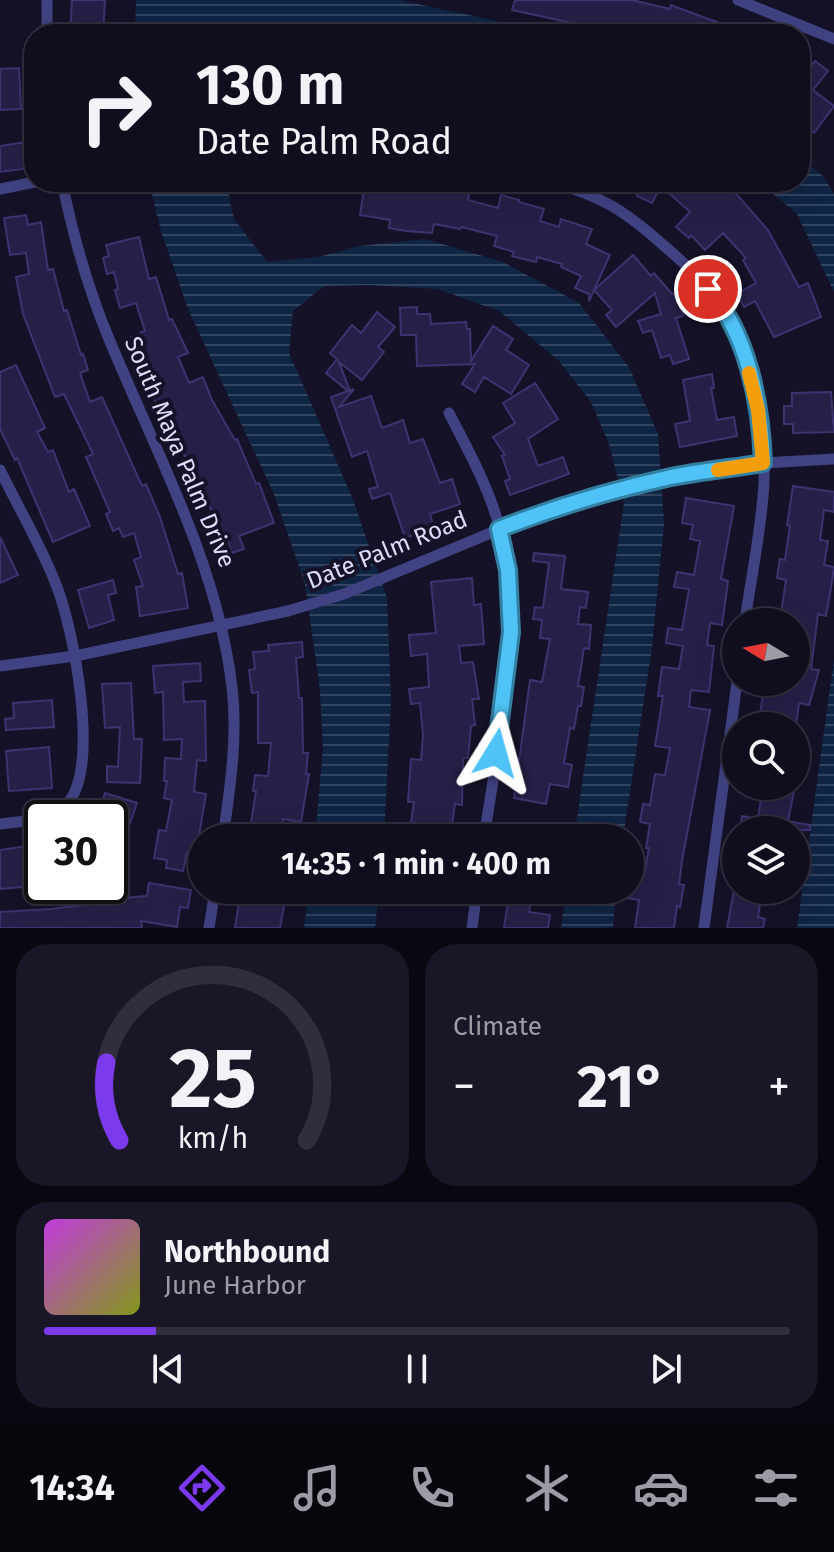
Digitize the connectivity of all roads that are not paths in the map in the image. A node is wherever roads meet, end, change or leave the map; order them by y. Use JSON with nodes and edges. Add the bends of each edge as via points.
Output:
{"nodes":[{"id":1,"x":47,"y":0,"type":"edge"},
{"id":2,"x":738,"y":0,"type":"edge"},
{"id":3,"x":47,"y":24,"type":"edge"},
{"id":4,"x":797,"y":24,"type":"edge"},
{"id":5,"x":810,"y":29,"type":"edge"},
{"id":6,"x":834,"y":39,"type":"edge"},
{"id":7,"x":24,"y":184,"type":"edge"},
{"id":8,"x":0,"y":189,"type":"edge"},
{"id":9,"x":64,"y":192,"type":"edge"},
{"id":10,"x":588,"y":192,"type":"edge"},
{"id":11,"x":449,"y":413,"type":"dead end"},
{"id":12,"x":834,"y":459,"type":"edge"},
{"id":13,"x":763,"y":463,"type":"junction"},
{"id":14,"x":0,"y":470,"type":"edge"},
{"id":15,"x":16,"y":501,"type":"junction"},
{"id":16,"x":0,"y":503,"type":"edge"},
{"id":17,"x":499,"y":529,"type":"junction"},
{"id":18,"x":747,"y":608,"type":"edge"},
{"id":19,"x":221,"y":626,"type":"junction"},
{"id":20,"x":75,"y":656,"type":"junction"},
{"id":21,"x":0,"y":666,"type":"edge"},
{"id":22,"x":735,"y":696,"type":"edge"},
{"id":23,"x":71,"y":800,"type":"edge"},
{"id":24,"x":24,"y":821,"type":"edge"},
{"id":25,"x":0,"y":824,"type":"edge"},
{"id":26,"x":225,"y":824,"type":"edge"},
{"id":27,"x":486,"y":824,"type":"edge"},
{"id":28,"x":213,"y":904,"type":"edge"},
{"id":29,"x":475,"y":904,"type":"edge"},
{"id":30,"x":209,"y":928,"type":"edge"},
{"id":31,"x":472,"y":928,"type":"edge"},
{"id":32,"x":704,"y":928,"type":"edge"}],
"edges":[{"from":1,"to":3,"type":"street"},
{"from":2,"to":4,"type":"street"},
{"from":5,"to":6,"type":"street"},
{"from":7,"to":8,"type":"street"},
{"from":9,"to":19,"type":"street","name":"South Maya Palm Drive","via":[[92,293],[193,531]]},
{"from":10,"to":13,"type":"street","via":[[619,208],[683,261],[719,301],[751,377]]},
{"from":11,"to":17,"type":"street"},
{"from":12,"to":13,"type":"street","name":"Date Palm Road"},
{"from":13,"to":17,"type":"street","name":"Date Palm Road","via":[[604,494]]},
{"from":13,"to":18,"type":"street"},
{"from":14,"to":15,"type":"street"},
{"from":15,"to":16,"type":"street"},
{"from":15,"to":20,"type":"street","via":[[58,589]]},
{"from":17,"to":19,"type":"street","name":"Date Palm Road","via":[[344,594]]},
{"from":17,"to":27,"type":"street","via":[[508,570],[511,632]]},
{"from":19,"to":20,"type":"street","name":"Date Palm Road"},
{"from":19,"to":26,"type":"street","name":"South Maya Palm Drive","via":[[234,716]]},
{"from":20,"to":21,"type":"street","name":"Date Palm Road"},
{"from":20,"to":23,"type":"street","via":[[83,727]]},
{"from":22,"to":32,"type":"street"},
{"from":24,"to":25,"type":"street"},
{"from":28,"to":30,"type":"street"},
{"from":29,"to":31,"type":"street"}]}
